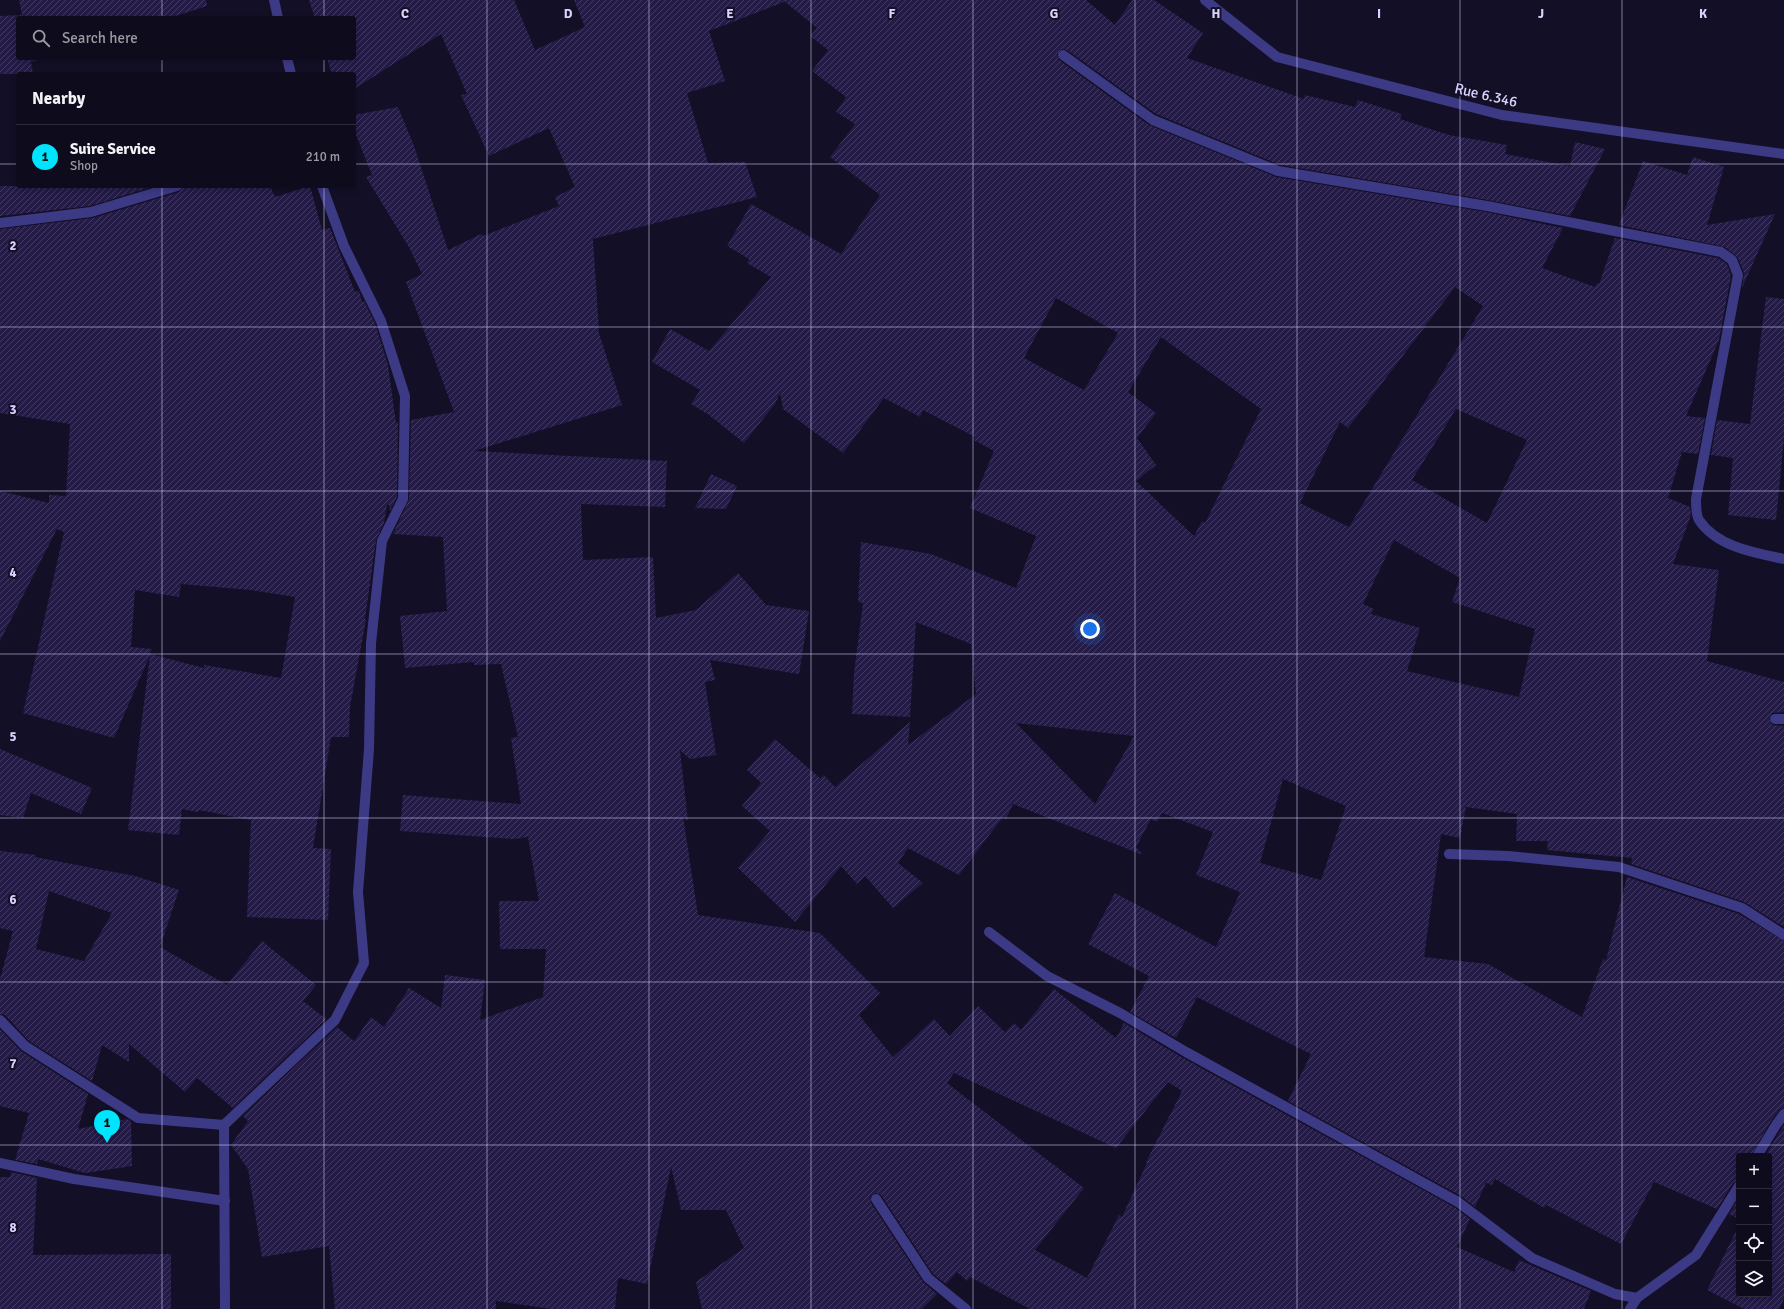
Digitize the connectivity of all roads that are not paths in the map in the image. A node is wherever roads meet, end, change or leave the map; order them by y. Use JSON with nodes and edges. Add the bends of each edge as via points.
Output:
{"nodes":[{"id":1,"x":274,"y":0,"type":"edge"},
{"id":2,"x":1205,"y":0,"type":"edge"},
{"id":3,"x":278,"y":16,"type":"edge"},
{"id":4,"x":1063,"y":55,"type":"dead end"},
{"id":5,"x":288,"y":60,"type":"edge"},
{"id":6,"x":290,"y":72,"type":"edge"},
{"id":7,"x":1784,"y":154,"type":"edge"},
{"id":8,"x":171,"y":188,"type":"edge"},
{"id":9,"x":323,"y":188,"type":"edge"},
{"id":10,"x":0,"y":223,"type":"edge"},
{"id":11,"x":1784,"y":559,"type":"edge"},
{"id":12,"x":1449,"y":854,"type":"dead end"},
{"id":13,"x":989,"y":932,"type":"dead end"},
{"id":14,"x":1784,"y":935,"type":"edge"},
{"id":15,"x":0,"y":1020,"type":"edge"},
{"id":16,"x":1784,"y":1114,"type":"edge"},
{"id":17,"x":224,"y":1125,"type":"junction"},
{"id":18,"x":1759,"y":1153,"type":"edge"},
{"id":19,"x":0,"y":1163,"type":"edge"},
{"id":20,"x":1737,"y":1189,"type":"edge"},
{"id":21,"x":876,"y":1199,"type":"dead end"},
{"id":22,"x":226,"y":1201,"type":"junction"},
{"id":23,"x":1637,"y":1298,"type":"junction"},
{"id":24,"x":225,"y":1309,"type":"edge"},
{"id":25,"x":966,"y":1309,"type":"edge"},
{"id":26,"x":1630,"y":1309,"type":"edge"}],
"edges":[{"from":1,"to":3,"type":"street"},
{"from":2,"to":7,"type":"street","name":"Rue 6.346","via":[[1277,57],[1502,115]]},
{"from":4,"to":11,"type":"street","via":[[1153,120],[1278,171],[1488,206],[1720,252],[1732,260],[1738,275],[1696,499],[1698,519],[1719,539],[1750,552]]},
{"from":5,"to":6,"type":"street"},
{"from":8,"to":10,"type":"street","via":[[90,212]]},
{"from":9,"to":17,"type":"street","via":[[344,246],[381,321],[405,396],[403,499],[382,541],[371,643],[369,749],[358,892],[364,963],[335,1020]]},
{"from":12,"to":14,"type":"street","via":[[1508,856],[1619,867],[1742,908]]},
{"from":13,"to":23,"type":"street","via":[[1047,976],[1120,1013],[1458,1202],[1532,1258],[1615,1294]]},
{"from":15,"to":17,"type":"street","via":[[25,1046],[138,1118]]},
{"from":16,"to":18,"type":"street"},
{"from":17,"to":22,"type":"street"},
{"from":19,"to":22,"type":"street","via":[[74,1179]]},
{"from":20,"to":23,"type":"street","via":[[1696,1255]]},
{"from":21,"to":25,"type":"street","via":[[928,1278]]},
{"from":22,"to":24,"type":"street"},
{"from":23,"to":26,"type":"street"}]}
